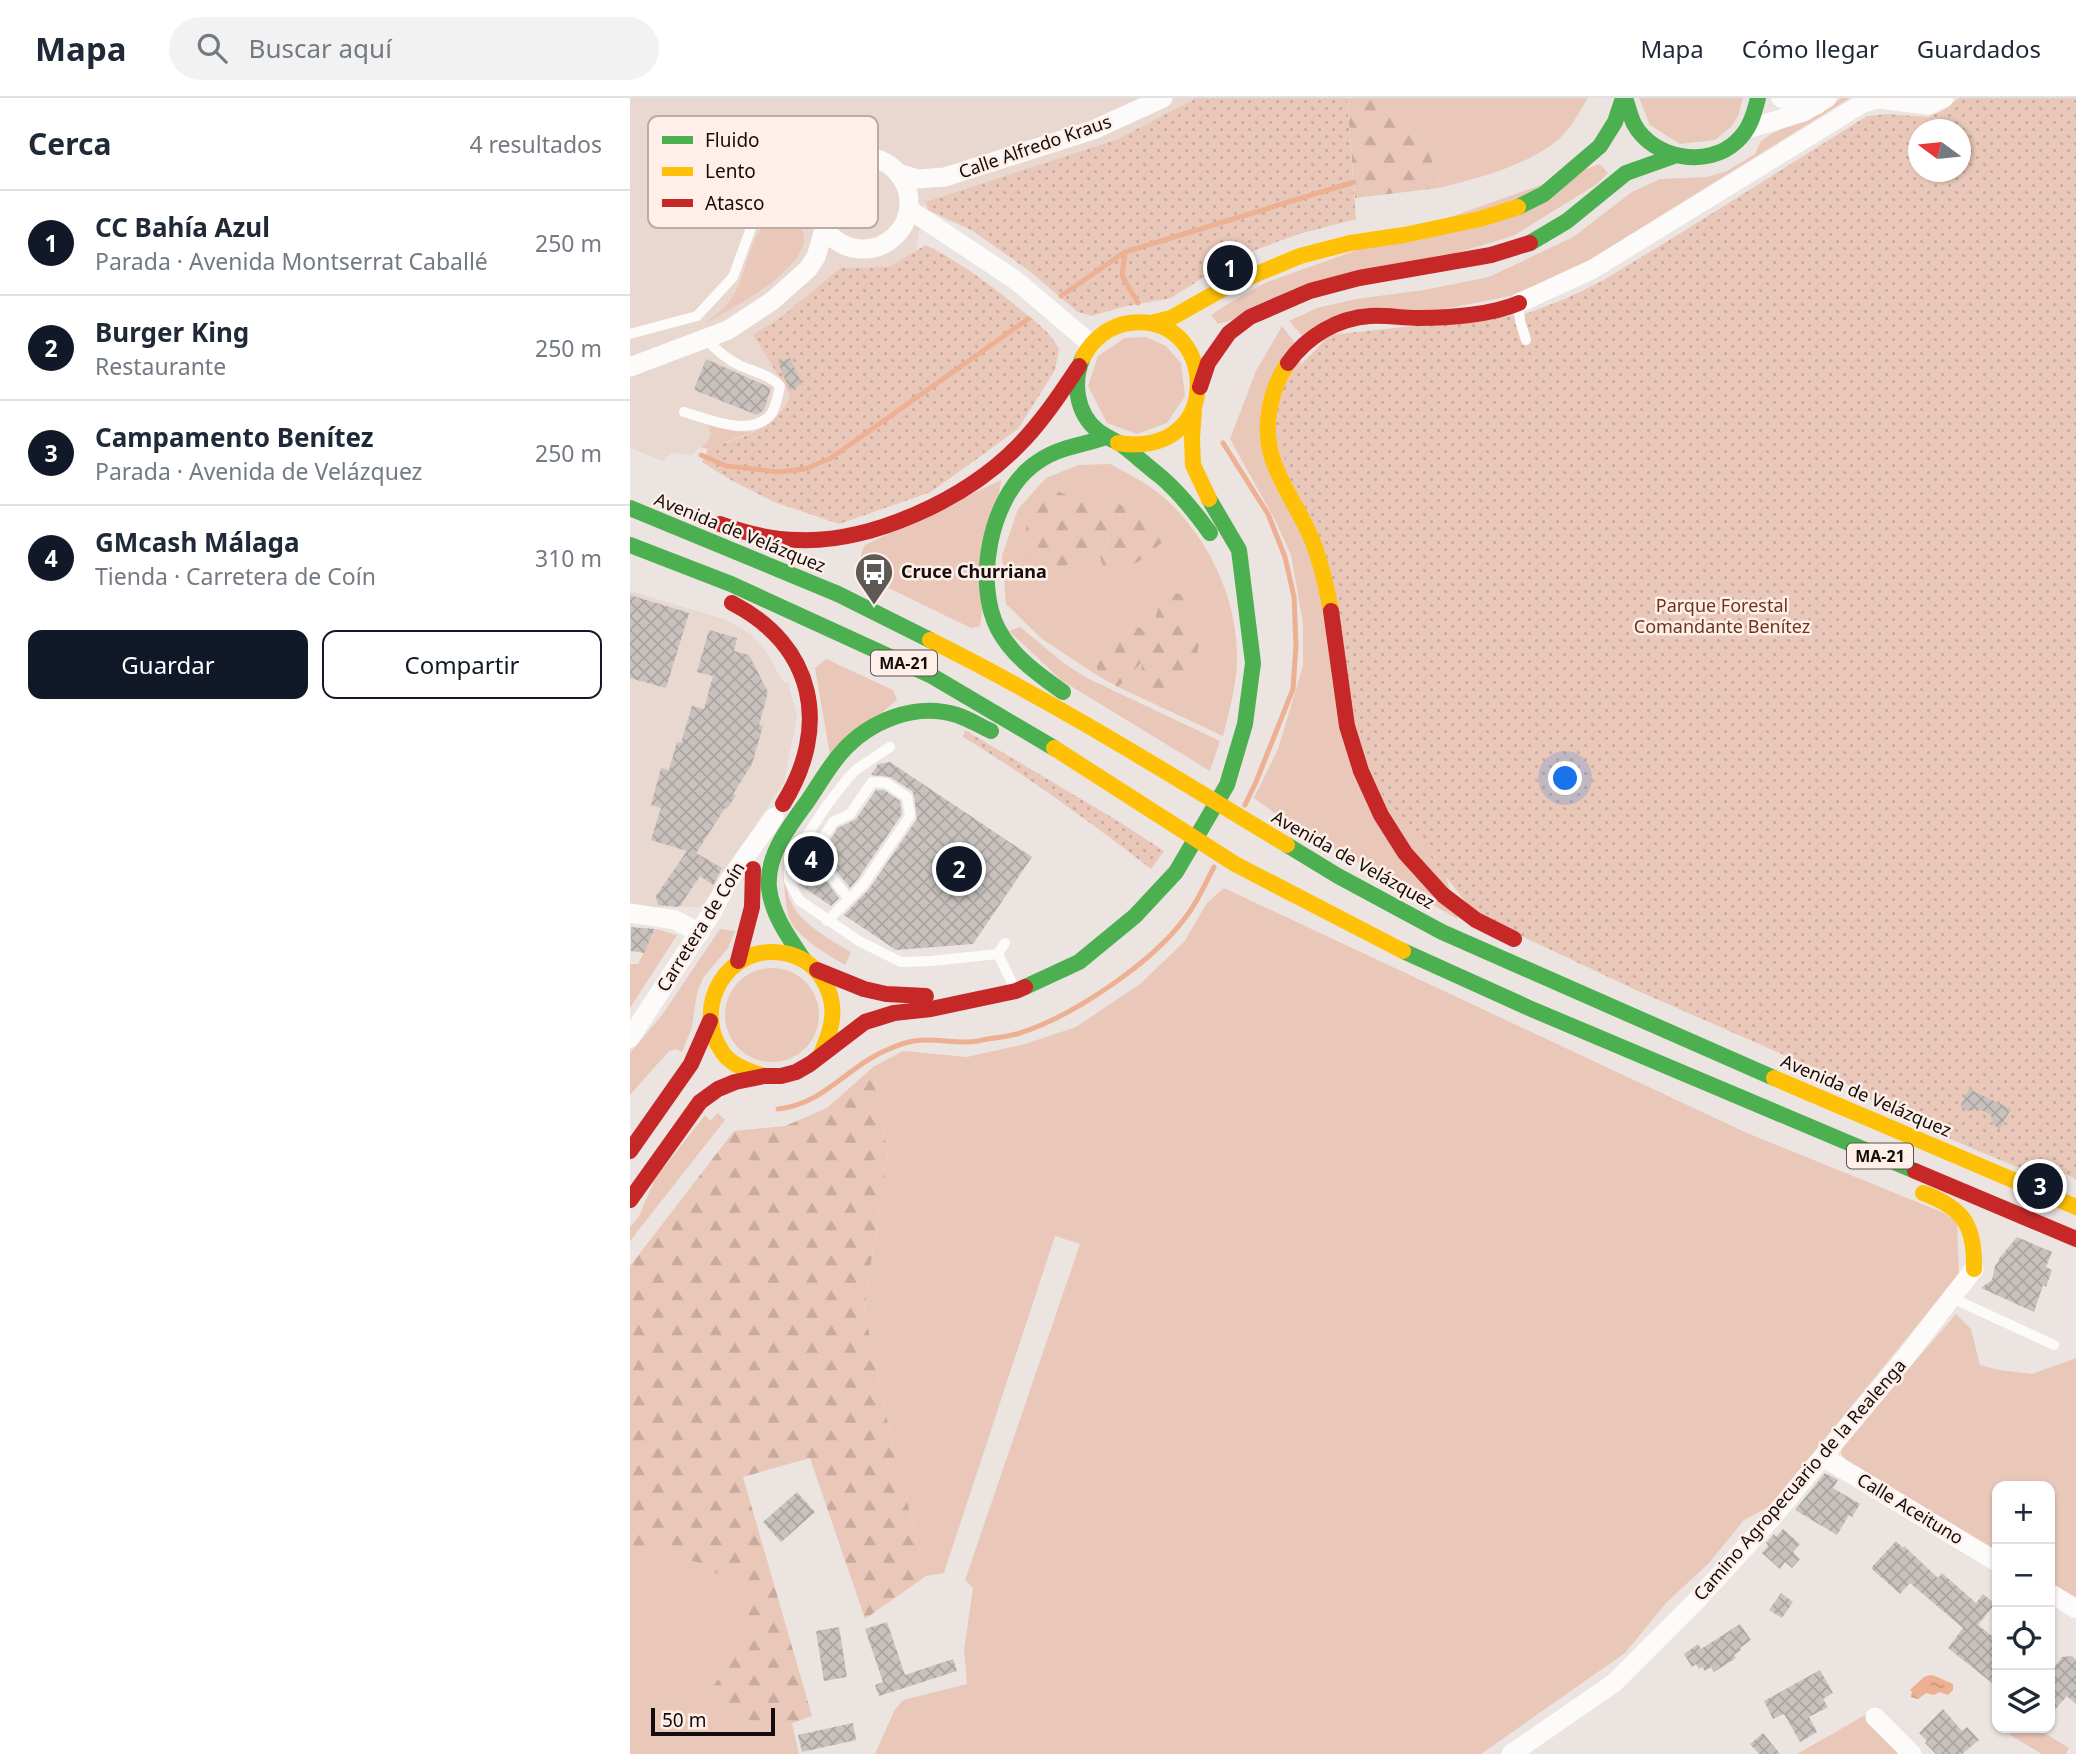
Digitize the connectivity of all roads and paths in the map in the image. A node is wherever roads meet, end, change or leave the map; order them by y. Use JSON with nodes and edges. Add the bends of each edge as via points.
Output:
{"nodes":[{"id":1,"x":1163,"y":98,"type":"edge"},
{"id":2,"x":1624,"y":98,"type":"edge"},
{"id":3,"x":1758,"y":98,"type":"edge"},
{"id":4,"x":1782,"y":98,"type":"edge"},
{"id":5,"x":1944,"y":98,"type":"edge"},
{"id":6,"x":1822,"y":101,"type":"edge"},
{"id":7,"x":1748,"y":129,"type":"junction"},
{"id":8,"x":1674,"y":156,"type":"junction"},
{"id":9,"x":878,"y":160,"type":"edge"},
{"id":10,"x":898,"y":173,"type":"junction"},
{"id":11,"x":945,"y":177,"type":"junction"},
{"id":12,"x":909,"y":204,"type":"junction"},
{"id":13,"x":751,"y":228,"type":"edge"},
{"id":14,"x":820,"y":228,"type":"edge"},
{"id":15,"x":826,"y":228,"type":"edge"},
{"id":16,"x":899,"y":232,"type":"junction"},
{"id":17,"x":944,"y":233,"type":"junction"},
{"id":18,"x":859,"y":249,"type":"junction"},
{"id":19,"x":808,"y":269,"type":"junction"},
{"id":20,"x":1519,"y":303,"type":"junction"},
{"id":21,"x":1151,"y":323,"type":"junction"},
{"id":22,"x":630,"y":334,"type":"edge"},
{"id":23,"x":705,"y":338,"type":"junction"},
{"id":24,"x":1526,"y":340,"type":"dead end"},
{"id":25,"x":1091,"y":344,"type":"junction"},
{"id":26,"x":1079,"y":366,"type":"junction"},
{"id":27,"x":630,"y":367,"type":"edge"},
{"id":28,"x":1200,"y":387,"type":"junction"},
{"id":29,"x":1194,"y":410,"type":"junction"},
{"id":30,"x":684,"y":412,"type":"dead end"},
{"id":31,"x":1112,"y":440,"type":"junction"},
{"id":32,"x":630,"y":509,"type":"edge"},
{"id":33,"x":701,"y":517,"type":"dead end"},
{"id":34,"x":630,"y":545,"type":"edge"},
{"id":35,"x":712,"y":595,"type":"dead end"},
{"id":36,"x":1248,"y":611,"type":"junction"},
{"id":37,"x":1002,"y":737,"type":"dead end"},
{"id":38,"x":890,"y":747,"type":"dead end"},
{"id":39,"x":1126,"y":748,"type":"junction"},
{"id":40,"x":841,"y":753,"type":"junction"},
{"id":41,"x":857,"y":769,"type":"junction"},
{"id":42,"x":1065,"y":775,"type":"dead end"},
{"id":43,"x":1154,"y":813,"type":"junction"},
{"id":44,"x":774,"y":817,"type":"junction"},
{"id":45,"x":849,"y":899,"type":"junction"},
{"id":46,"x":630,"y":913,"type":"edge"},
{"id":47,"x":827,"y":920,"type":"junction"},
{"id":48,"x":700,"y":933,"type":"junction"},
{"id":49,"x":1005,"y":943,"type":"dead end"},
{"id":50,"x":1524,"y":944,"type":"dead end"},
{"id":51,"x":998,"y":954,"type":"junction"},
{"id":52,"x":738,"y":961,"type":"junction"},
{"id":53,"x":810,"y":965,"type":"junction"},
{"id":54,"x":1016,"y":991,"type":"junction"},
{"id":55,"x":976,"y":998,"type":"junction"},
{"id":56,"x":1675,"y":1016,"type":"dead end"},
{"id":57,"x":710,"y":1021,"type":"junction"},
{"id":58,"x":630,"y":1038,"type":"edge"},
{"id":59,"x":1708,"y":1049,"type":"junction"},
{"id":60,"x":821,"y":1054,"type":"junction"},
{"id":61,"x":764,"y":1076,"type":"junction"},
{"id":62,"x":1732,"y":1092,"type":"junction"},
{"id":63,"x":1775,"y":1130,"type":"dead end"},
{"id":64,"x":633,"y":1146,"type":"edge"},
{"id":65,"x":1912,"y":1188,"type":"dead end"},
{"id":66,"x":634,"y":1196,"type":"edge"},
{"id":67,"x":2076,"y":1207,"type":"edge"},
{"id":68,"x":2027,"y":1219,"type":"junction"},
{"id":69,"x":2009,"y":1226,"type":"dead end"},
{"id":70,"x":2076,"y":1239,"type":"edge"},
{"id":71,"x":1986,"y":1249,"type":"dead end"},
{"id":72,"x":1974,"y":1269,"type":"junction"},
{"id":73,"x":1952,"y":1298,"type":"junction"},
{"id":74,"x":2054,"y":1345,"type":"dead end"},
{"id":75,"x":1823,"y":1457,"type":"junction"},
{"id":76,"x":1992,"y":1559,"type":"edge"},
{"id":77,"x":2055,"y":1597,"type":"edge"},
{"id":78,"x":2076,"y":1609,"type":"edge"},
{"id":79,"x":1875,"y":1717,"type":"dead end"},
{"id":80,"x":1511,"y":1754,"type":"edge"},
{"id":81,"x":1912,"y":1754,"type":"edge"}],
"edges":[{"from":1,"to":11,"type":"street","name":"Calle Alfredo Kraus","via":[[1093,130]]},
{"from":2,"to":8,"type":"main road","via":[[1644,139]]},
{"from":2,"to":21,"type":"main road","via":[[1600,146],[1545,194],[1480,219],[1300,256],[1228,286],[1171,318]]},
{"from":3,"to":7,"type":"main road"},
{"from":4,"to":6,"type":"street","via":[[1792,103]]},
{"from":5,"to":20,"type":"street","via":[[1928,105],[1878,99],[1863,103],[1593,269]]},
{"from":6,"to":7,"type":"street","via":[[1784,120]]},
{"from":7,"to":8,"type":"main road","via":[[1739,140],[1710,156]]},
{"from":8,"to":28,"type":"main road","via":[[1626,173],[1567,221],[1530,243],[1491,255],[1359,278],[1310,291],[1250,317],[1229,332],[1208,363]]},
{"from":9,"to":10,"type":"street"},
{"from":10,"to":11,"type":"street","name":"Calle Alfredo Kraus","via":[[918,179]]},
{"from":10,"to":12,"type":"street"},
{"from":11,"to":12,"type":"street","name":"Calle Alfredo Kraus"},
{"from":12,"to":16,"type":"street","via":[[907,221]]},
{"from":12,"to":17,"type":"street"},
{"from":13,"to":22,"type":"lane","via":[[733,277],[696,316]]},
{"from":14,"to":19,"type":"street","via":[[816,257]]},
{"from":15,"to":18,"type":"street","via":[[846,247]]},
{"from":16,"to":17,"type":"street"},
{"from":16,"to":18,"type":"street","via":[[875,248]]},
{"from":17,"to":25,"type":"street","via":[[1014,279]]},
{"from":18,"to":19,"type":"street"},
{"from":19,"to":23,"type":"street","via":[[772,301],[728,330]]},
{"from":20,"to":24,"type":"lane"},
{"from":20,"to":50,"type":"main road","via":[[1449,318],[1346,320],[1320,334],[1286,365],[1273,390],[1266,440],[1274,466],[1314,543],[1331,606],[1347,725],[1376,807],[1398,844],[1449,900],[1477,921]]},
{"from":21,"to":25,"type":"main road","via":[[1118,325]]},
{"from":21,"to":28,"type":"main road","via":[[1187,346],[1195,359]]},
{"from":23,"to":27,"type":"street"},
{"from":23,"to":30,"type":"lane","via":[[719,354],[773,379],[780,386],[777,398],[771,414],[740,428]]},
{"from":25,"to":26,"type":"main road"},
{"from":26,"to":31,"type":"main road","via":[[1076,382],[1084,414]]},
{"from":26,"to":33,"type":"main road","via":[[1047,414],[1007,458],[970,485],[893,522],[823,540],[787,540],[736,531]]},
{"from":28,"to":29,"type":"main road"},
{"from":29,"to":31,"type":"main road","via":[[1184,425],[1154,444],[1136,446]]},
{"from":29,"to":36,"type":"main road","via":[[1193,465],[1239,550]]},
{"from":31,"to":36,"type":"main road","via":[[1189,504],[1217,543]]},
{"from":31,"to":39,"type":"main road","via":[[1069,446],[1024,473],[1006,499],[992,534],[986,567],[988,599],[997,629],[1012,650],[1041,677],[1081,703]]},
{"from":32,"to":39,"type":"main road","name":"Avenida de Velázquez","number":"MA-21","via":[[838,594],[966,658]]},
{"from":34,"to":43,"type":"main road","number":"MA-21","via":[[731,584],[932,676]]},
{"from":35,"to":44,"type":"main road","via":[[736,604],[771,630],[800,668],[811,704],[811,740],[801,774]]},
{"from":36,"to":54,"type":"main road","via":[[1253,663],[1245,724],[1227,785],[1176,872],[1135,916],[1079,962]]},
{"from":37,"to":40,"type":"main road","via":[[957,715],[911,712],[885,720]]},
{"from":38,"to":41,"type":"lane"},
{"from":39,"to":59,"type":"main road","name":"Avenida de Velázquez","number":"MA-21","via":[[1338,876],[1442,932]]},
{"from":40,"to":41,"type":"lane"},
{"from":40,"to":53,"type":"main road","via":[[784,835],[769,878],[780,925]]},
{"from":41,"to":47,"type":"lane","via":[[789,863],[789,881],[799,900]]},
{"from":42,"to":43,"type":"main road"},
{"from":43,"to":62,"type":"main road","number":"MA-21","via":[[1235,864],[1388,944]]},
{"from":44,"to":48,"type":"street","name":"Carretera de Coín","via":[[729,880]]},
{"from":44,"to":52,"type":"main road","via":[[752,874],[752,907]]},
{"from":45,"to":45,"type":"lane","via":[[910,816],[906,797],[886,783],[872,782],[850,814],[833,822],[813,854]]},
{"from":45,"to":47,"type":"lane"},
{"from":46,"to":48,"type":"street","via":[[675,920]]},
{"from":47,"to":51,"type":"lane","via":[[901,962]]},
{"from":48,"to":58,"type":"street","name":"Carretera de Coín"},
{"from":49,"to":51,"type":"lane"},
{"from":51,"to":54,"type":"lane"},
{"from":52,"to":53,"type":"main road","via":[[762,952],[785,953]]},
{"from":52,"to":57,"type":"main road","via":[[713,993]]},
{"from":53,"to":55,"type":"main road","via":[[886,994]]},
{"from":53,"to":60,"type":"main road","via":[[831,992],[835,1015]]},
{"from":54,"to":55,"type":"main road"},
{"from":55,"to":60,"type":"main road","via":[[865,1023]]},
{"from":56,"to":59,"type":"main road"},
{"from":57,"to":61,"type":"main road","via":[[724,1054],[741,1069]]},
{"from":57,"to":64,"type":"main road","via":[[691,1063]]},
{"from":59,"to":67,"type":"main road","name":"Avenida de Velázquez","number":"MA-21"},
{"from":60,"to":61,"type":"main road","via":[[796,1072]]},
{"from":61,"to":66,"type":"main road","via":[[718,1089],[700,1102]]},
{"from":62,"to":63,"type":"main road"},
{"from":62,"to":68,"type":"main road","number":"MA-21"},
{"from":65,"to":72,"type":"main road","via":[[1949,1204],[1965,1220],[1973,1238]]},
{"from":68,"to":69,"type":"main road"},
{"from":68,"to":70,"type":"main road","number":"MA-21"},
{"from":71,"to":72,"type":"main road"},
{"from":72,"to":73,"type":"street","name":"Camino Agropecuario de la Realenga"},
{"from":73,"to":74,"type":"lane"},
{"from":73,"to":75,"type":"street","name":"Camino Agropecuario de la Realenga"},
{"from":75,"to":76,"type":"street","name":"Calle Aceituno"},
{"from":75,"to":80,"type":"street","name":"Camino Agropecuario de la Realenga","via":[[1704,1593],[1614,1683]]},
{"from":77,"to":78,"type":"street"},
{"from":79,"to":81,"type":"street"}]}
